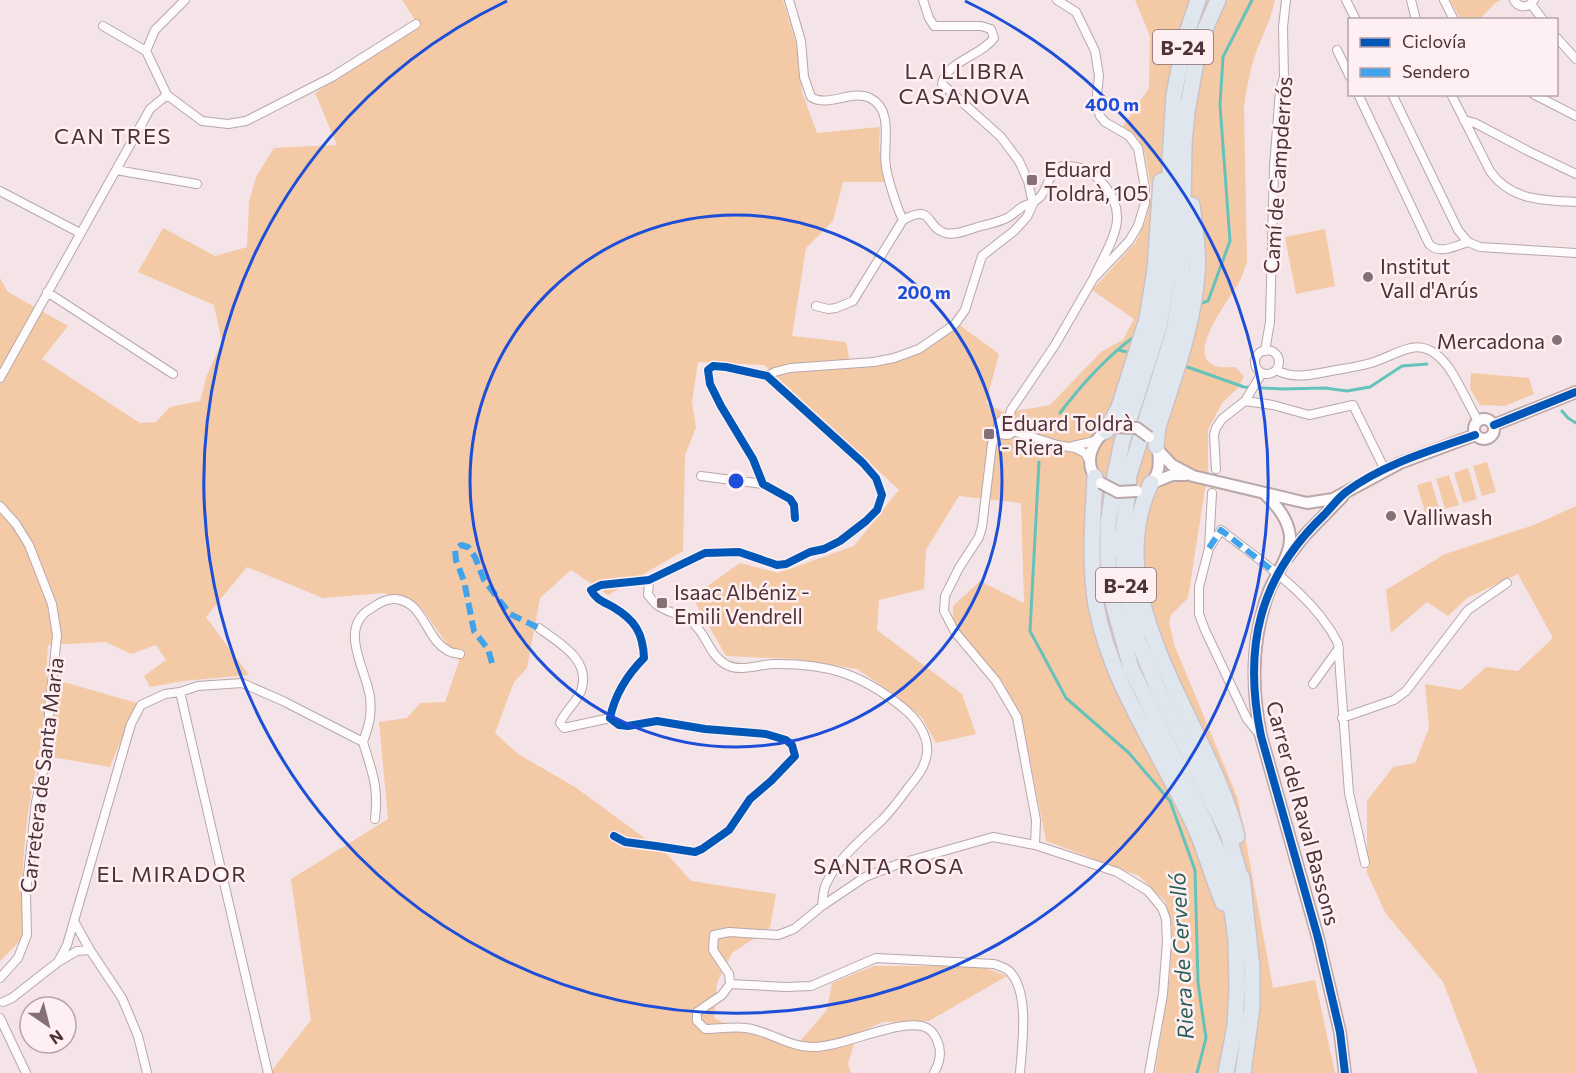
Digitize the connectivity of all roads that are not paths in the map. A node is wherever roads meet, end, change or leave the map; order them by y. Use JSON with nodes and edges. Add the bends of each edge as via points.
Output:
{"nodes":[{"id":1,"x":185,"y":0,"type":"edge"},
{"id":2,"x":789,"y":0,"type":"edge"},
{"id":3,"x":923,"y":0,"type":"edge"},
{"id":4,"x":1057,"y":0,"type":"edge"},
{"id":5,"x":1198,"y":0,"type":"edge"},
{"id":6,"x":1218,"y":0,"type":"edge"},
{"id":7,"x":1286,"y":0,"type":"edge"},
{"id":8,"x":1346,"y":0,"type":"edge"},
{"id":9,"x":1411,"y":0,"type":"edge"},
{"id":10,"x":1444,"y":0,"type":"edge"},
{"id":11,"x":1514,"y":0,"type":"edge"},
{"id":12,"x":1533,"y":2,"type":"edge"},
{"id":13,"x":1355,"y":18,"type":"edge"},
{"id":14,"x":1416,"y":18,"type":"edge"},
{"id":15,"x":1453,"y":18,"type":"edge"},
{"id":16,"x":1542,"y":18,"type":"edge"},
{"id":17,"x":416,"y":24,"type":"dead end"},
{"id":18,"x":103,"y":26,"type":"dead end"},
{"id":19,"x":1558,"y":38,"type":"edge"},
{"id":20,"x":1337,"y":50,"type":"dead end"},
{"id":21,"x":146,"y":51,"type":"junction"},
{"id":22,"x":1576,"y":59,"type":"edge"},
{"id":23,"x":1348,"y":73,"type":"edge"},
{"id":24,"x":167,"y":95,"type":"junction"},
{"id":25,"x":1174,"y":95,"type":"junction"},
{"id":26,"x":1359,"y":96,"type":"edge"},
{"id":27,"x":1393,"y":96,"type":"edge"},
{"id":28,"x":1452,"y":96,"type":"edge"},
{"id":29,"x":1537,"y":96,"type":"edge"},
{"id":30,"x":1576,"y":116,"type":"edge"},
{"id":31,"x":1464,"y":120,"type":"junction"},
{"id":32,"x":1185,"y":164,"type":"junction"},
{"id":33,"x":116,"y":170,"type":"junction"},
{"id":34,"x":1576,"y":174,"type":"edge"},
{"id":35,"x":197,"y":184,"type":"dead end"},
{"id":36,"x":0,"y":191,"type":"edge"},
{"id":37,"x":1576,"y":202,"type":"edge"},
{"id":38,"x":1033,"y":204,"type":"junction"},
{"id":39,"x":903,"y":220,"type":"junction"},
{"id":40,"x":80,"y":234,"type":"junction"},
{"id":41,"x":1468,"y":242,"type":"junction"},
{"id":42,"x":1576,"y":253,"type":"edge"},
{"id":43,"x":1093,"y":279,"type":"junction"},
{"id":44,"x":47,"y":292,"type":"junction"},
{"id":45,"x":816,"y":306,"type":"dead end"},
{"id":46,"x":1265,"y":351,"type":"junction"},
{"id":47,"x":1276,"y":370,"type":"junction"},
{"id":48,"x":173,"y":374,"type":"dead end"},
{"id":49,"x":767,"y":376,"type":"junction"},
{"id":50,"x":1260,"y":377,"type":"junction"},
{"id":51,"x":0,"y":378,"type":"edge"},
{"id":52,"x":1576,"y":392,"type":"edge"},
{"id":53,"x":1246,"y":399,"type":"junction"},
{"id":54,"x":1008,"y":420,"type":"junction"},
{"id":55,"x":1478,"y":421,"type":"junction"},
{"id":56,"x":1494,"y":425,"type":"junction"},
{"id":57,"x":1013,"y":431,"type":"junction"},
{"id":58,"x":999,"y":432,"type":"junction"},
{"id":59,"x":1105,"y":433,"type":"junction"},
{"id":60,"x":1475,"y":435,"type":"junction"},
{"id":61,"x":1155,"y":444,"type":"junction"},
{"id":62,"x":1068,"y":446,"type":"junction"},
{"id":63,"x":1090,"y":462,"type":"junction"},
{"id":64,"x":1216,"y":469,"type":"dead end"},
{"id":65,"x":1385,"y":470,"type":"junction"},
{"id":66,"x":701,"y":476,"type":"dead end"},
{"id":67,"x":1193,"y":476,"type":"junction"},
{"id":68,"x":1098,"y":480,"type":"junction"},
{"id":69,"x":1151,"y":483,"type":"junction"},
{"id":70,"x":763,"y":484,"type":"junction"},
{"id":71,"x":1212,"y":492,"type":"dead end"},
{"id":72,"x":1264,"y":493,"type":"junction"},
{"id":73,"x":1345,"y":493,"type":"junction"},
{"id":74,"x":0,"y":506,"type":"edge"},
{"id":75,"x":795,"y":518,"type":"dead end"},
{"id":76,"x":1209,"y":548,"type":"junction"},
{"id":77,"x":1280,"y":569,"type":"junction"},
{"id":78,"x":649,"y":580,"type":"junction"},
{"id":79,"x":1507,"y":583,"type":"dead end"},
{"id":80,"x":539,"y":628,"type":"dead end"},
{"id":81,"x":1339,"y":648,"type":"junction"},
{"id":82,"x":460,"y":654,"type":"dead end"},
{"id":83,"x":1313,"y":684,"type":"dead end"},
{"id":84,"x":180,"y":692,"type":"junction"},
{"id":85,"x":610,"y":718,"type":"junction"},
{"id":86,"x":1342,"y":718,"type":"junction"},
{"id":87,"x":1262,"y":736,"type":"junction"},
{"id":88,"x":363,"y":742,"type":"junction"},
{"id":89,"x":375,"y":819,"type":"dead end"},
{"id":90,"x":614,"y":836,"type":"dead end"},
{"id":91,"x":1035,"y":845,"type":"junction"},
{"id":92,"x":1365,"y":863,"type":"dead end"},
{"id":93,"x":1243,"y":886,"type":"junction"},
{"id":94,"x":822,"y":906,"type":"junction"},
{"id":95,"x":75,"y":923,"type":"junction"},
{"id":96,"x":1236,"y":940,"type":"junction"},
{"id":97,"x":90,"y":950,"type":"junction"},
{"id":98,"x":58,"y":962,"type":"junction"},
{"id":99,"x":0,"y":978,"type":"edge"},
{"id":100,"x":730,"y":984,"type":"junction"},
{"id":101,"x":1,"y":1002,"type":"edge"},
{"id":102,"x":0,"y":1018,"type":"edge"},
{"id":103,"x":26,"y":1073,"type":"edge"},
{"id":104,"x":147,"y":1073,"type":"edge"},
{"id":105,"x":268,"y":1073,"type":"edge"},
{"id":106,"x":934,"y":1073,"type":"edge"},
{"id":107,"x":1020,"y":1073,"type":"edge"},
{"id":108,"x":1149,"y":1073,"type":"edge"},
{"id":109,"x":1227,"y":1073,"type":"edge"},
{"id":110,"x":1243,"y":1073,"type":"edge"},
{"id":111,"x":1345,"y":1073,"type":"edge"}],
"edges":[{"from":1,"to":21,"type":"street","via":[[155,30]]},
{"from":2,"to":39,"type":"street","via":[[811,97],[823,100],[862,96],[874,100],[881,110],[886,129],[886,167]]},
{"from":3,"to":38,"type":"street","via":[[934,26],[981,26],[994,34],[984,49],[947,72],[942,84],[1005,141],[1024,171]]},
{"from":4,"to":43,"type":"street","via":[[1076,12],[1095,51],[1099,76],[1096,104],[1100,116],[1135,142],[1141,154],[1145,203],[1138,226]]},
{"from":5,"to":25,"type":"highway","number":"B-24","via":[[1185,39]]},
{"from":6,"to":32,"type":"highway","number":"B-24","via":[[1203,34],[1191,81]]},
{"from":7,"to":46,"type":"street","name":"Camí de Campderrós","via":[[1284,77],[1274,165],[1270,322]]},
{"from":8,"to":13,"type":"street"},
{"from":9,"to":14,"type":"street"},
{"from":10,"to":15,"type":"street"},
{"from":11,"to":12,"type":"street","via":[[1521,6]]},
{"from":12,"to":16,"type":"street"},
{"from":17,"to":24,"type":"street","via":[[332,77],[246,121],[202,121]]},
{"from":18,"to":21,"type":"street"},
{"from":19,"to":22,"type":"street"},
{"from":20,"to":23,"type":"street"},
{"from":21,"to":24,"type":"street"},
{"from":24,"to":33,"type":"street","via":[[150,109]]},
{"from":25,"to":59,"type":"highway","via":[[1162,154],[1149,309],[1119,407]]},
{"from":25,"to":96,"type":"highway","number":"B-24","via":[[1170,262],[1159,327],[1114,476],[1107,560],[1112,599],[1131,668],[1222,862]]},
{"from":26,"to":41,"type":"street","via":[[1430,244],[1439,250]]},
{"from":27,"to":41,"type":"street","via":[[1458,231]]},
{"from":28,"to":31,"type":"street"},
{"from":29,"to":30,"type":"street"},
{"from":31,"to":34,"type":"street"},
{"from":31,"to":37,"type":"street","via":[[1498,182],[1527,198]]},
{"from":32,"to":61,"type":"highway","via":[[1195,224],[1197,274],[1189,325]]},
{"from":32,"to":93,"type":"highway","number":"B-24","via":[[1181,291],[1174,331],[1129,475],[1122,554],[1138,641],[1228,834]]},
{"from":33,"to":35,"type":"street"},
{"from":33,"to":40,"type":"street"},
{"from":36,"to":40,"type":"street"},
{"from":38,"to":39,"type":"street","via":[[1005,219],[950,233],[938,229],[923,214]]},
{"from":38,"to":43,"type":"street","via":[[1059,167],[1084,169],[1110,192],[1116,202],[1118,222]]},
{"from":38,"to":49,"type":"street","via":[[1014,231],[982,256],[965,310],[955,324],[919,349],[874,362],[790,368]]},
{"from":39,"to":45,"type":"street","via":[[853,301],[836,308]]},
{"from":40,"to":44,"type":"street"},
{"from":41,"to":42,"type":"street","via":[[1480,247]]},
{"from":43,"to":54,"type":"street"},
{"from":44,"to":48,"type":"street"},
{"from":44,"to":51,"type":"street"},
{"from":46,"to":47,"type":"street","via":[[1278,358]]},
{"from":46,"to":50,"type":"street","via":[[1259,353],[1255,363]]},
{"from":47,"to":50,"type":"street"},
{"from":47,"to":55,"type":"street","via":[[1305,376],[1371,363],[1402,349],[1420,348],[1447,366]]},
{"from":49,"to":70,"type":"street","via":[[726,366],[708,370],[710,384]]},
{"from":49,"to":78,"type":"street","via":[[876,478],[882,495],[877,510],[840,541],[786,564],[777,565],[739,552],[705,553]]},
{"from":50,"to":53,"type":"street"},
{"from":52,"to":56,"type":"street"},
{"from":53,"to":64,"type":"street","via":[[1216,428]]},
{"from":53,"to":65,"type":"street","via":[[1309,415],[1353,405]]},
{"from":54,"to":57,"type":"street","via":[[1013,423]]},
{"from":54,"to":58,"type":"street","via":[[999,423]]},
{"from":55,"to":56,"type":"street","via":[[1486,419]]},
{"from":55,"to":60,"type":"street"},
{"from":56,"to":60,"type":"street","via":[[1491,438],[1480,439]]},
{"from":57,"to":58,"type":"street","via":[[1006,435]]},
{"from":57,"to":62,"type":"street"},
{"from":58,"to":91,"type":"street","via":[[992,444],[979,537],[949,587],[944,611],[951,627],[996,681],[1017,717],[1036,820]]},
{"from":59,"to":61,"type":"street","bridge":true,"via":[[1137,428]]},
{"from":59,"to":62,"type":"street"},
{"from":59,"to":63,"type":"street"},
{"from":60,"to":65,"type":"street"},
{"from":61,"to":67,"type":"street","via":[[1173,465]]},
{"from":61,"to":69,"type":"street","via":[[1159,468]]},
{"from":62,"to":63,"type":"street","via":[[1080,450]]},
{"from":63,"to":68,"type":"street"},
{"from":65,"to":73,"type":"street"},
{"from":66,"to":70,"type":"street"},
{"from":67,"to":69,"type":"street","via":[[1172,476]]},
{"from":67,"to":72,"type":"street"},
{"from":68,"to":69,"type":"street","bridge":true,"via":[[1118,492],[1137,491]]},
{"from":68,"to":96,"type":"highway","via":[[1093,567],[1105,643],[1129,700],[1197,834]]},
{"from":69,"to":93,"type":"highway","via":[[1137,529],[1137,562],[1148,623],[1167,674],[1227,801],[1239,846]]},
{"from":70,"to":75,"type":"street","via":[[790,499]]},
{"from":71,"to":76,"type":"street"},
{"from":72,"to":73,"type":"street","via":[[1308,503]]},
{"from":72,"to":77,"type":"street","via":[[1279,509],[1288,527],[1290,543]]},
{"from":73,"to":77,"type":"street","via":[[1304,536]]},
{"from":74,"to":99,"type":"street","name":"Carretera de Santa Maria","via":[[29,545],[52,604],[57,635],[48,750],[36,802],[26,894],[27,935],[18,957]]},
{"from":76,"to":77,"type":"street","via":[[1221,530]]},
{"from":76,"to":87,"type":"street","via":[[1200,576],[1199,614],[1247,719]]},
{"from":77,"to":81,"type":"street","via":[[1333,632]]},
{"from":77,"to":87,"type":"street","name":"Carrer del Raval Bassons","via":[[1262,614],[1255,651],[1254,693]]},
{"from":78,"to":85,"type":"street","via":[[601,585],[591,590],[595,598],[632,621],[644,640],[644,658],[618,691]]},
{"from":78,"to":94,"type":"street","via":[[648,595],[658,606],[693,622],[727,665],[833,668],[891,698],[918,723],[928,750],[924,768],[884,818],[848,851],[825,885]]},
{"from":79,"to":86,"type":"street","via":[[1468,610],[1394,700]]},
{"from":80,"to":85,"type":"street","via":[[569,649],[582,673],[582,689],[560,723],[564,728]]},
{"from":81,"to":83,"type":"street"},
{"from":81,"to":86,"type":"street"},
{"from":82,"to":88,"type":"street","via":[[447,650],[408,604],[395,599],[382,601],[361,614],[354,642],[370,696],[372,720]]},
{"from":84,"to":88,"type":"street","via":[[198,686],[242,683]]},
{"from":84,"to":95,"type":"street","via":[[141,705],[131,724]]},
{"from":84,"to":105,"type":"street"},
{"from":85,"to":90,"type":"street","via":[[628,726],[657,721],[766,734],[786,740],[795,756],[750,799],[729,830],[702,849],[695,852],[625,842]]},
{"from":86,"to":92,"type":"street","via":[[1348,793]]},
{"from":87,"to":111,"type":"street","name":"Carrer del Raval Bassons","via":[[1318,938],[1340,1032]]},
{"from":88,"to":89,"type":"street","via":[[378,797]]},
{"from":91,"to":94,"type":"street","via":[[993,837],[898,864],[865,877]]},
{"from":91,"to":108,"type":"street","via":[[1117,872],[1148,891],[1162,908],[1167,942],[1163,994]]},
{"from":93,"to":110,"type":"highway","number":"B-24","via":[[1249,925],[1252,1007]]},
{"from":94,"to":100,"type":"street","via":[[794,929],[778,935],[714,935],[713,950],[729,974]]},
{"from":95,"to":97,"type":"street"},
{"from":95,"to":98,"type":"street"},
{"from":96,"to":109,"type":"highway","number":"B-24","via":[[1235,1026]]},
{"from":97,"to":98,"type":"street","via":[[77,951]]},
{"from":97,"to":104,"type":"street","via":[[122,998],[138,1036]]},
{"from":98,"to":101,"type":"street","via":[[12,998]]},
{"from":100,"to":106,"type":"street","via":[[722,995],[697,1012],[697,1021],[705,1029],[746,1028],[804,1047],[823,1048],[884,1029],[927,1028],[940,1047]]},
{"from":100,"to":107,"type":"street","via":[[811,986],[876,958],[994,964],[1010,971],[1021,992]]},
{"from":102,"to":103,"type":"street"}]}
